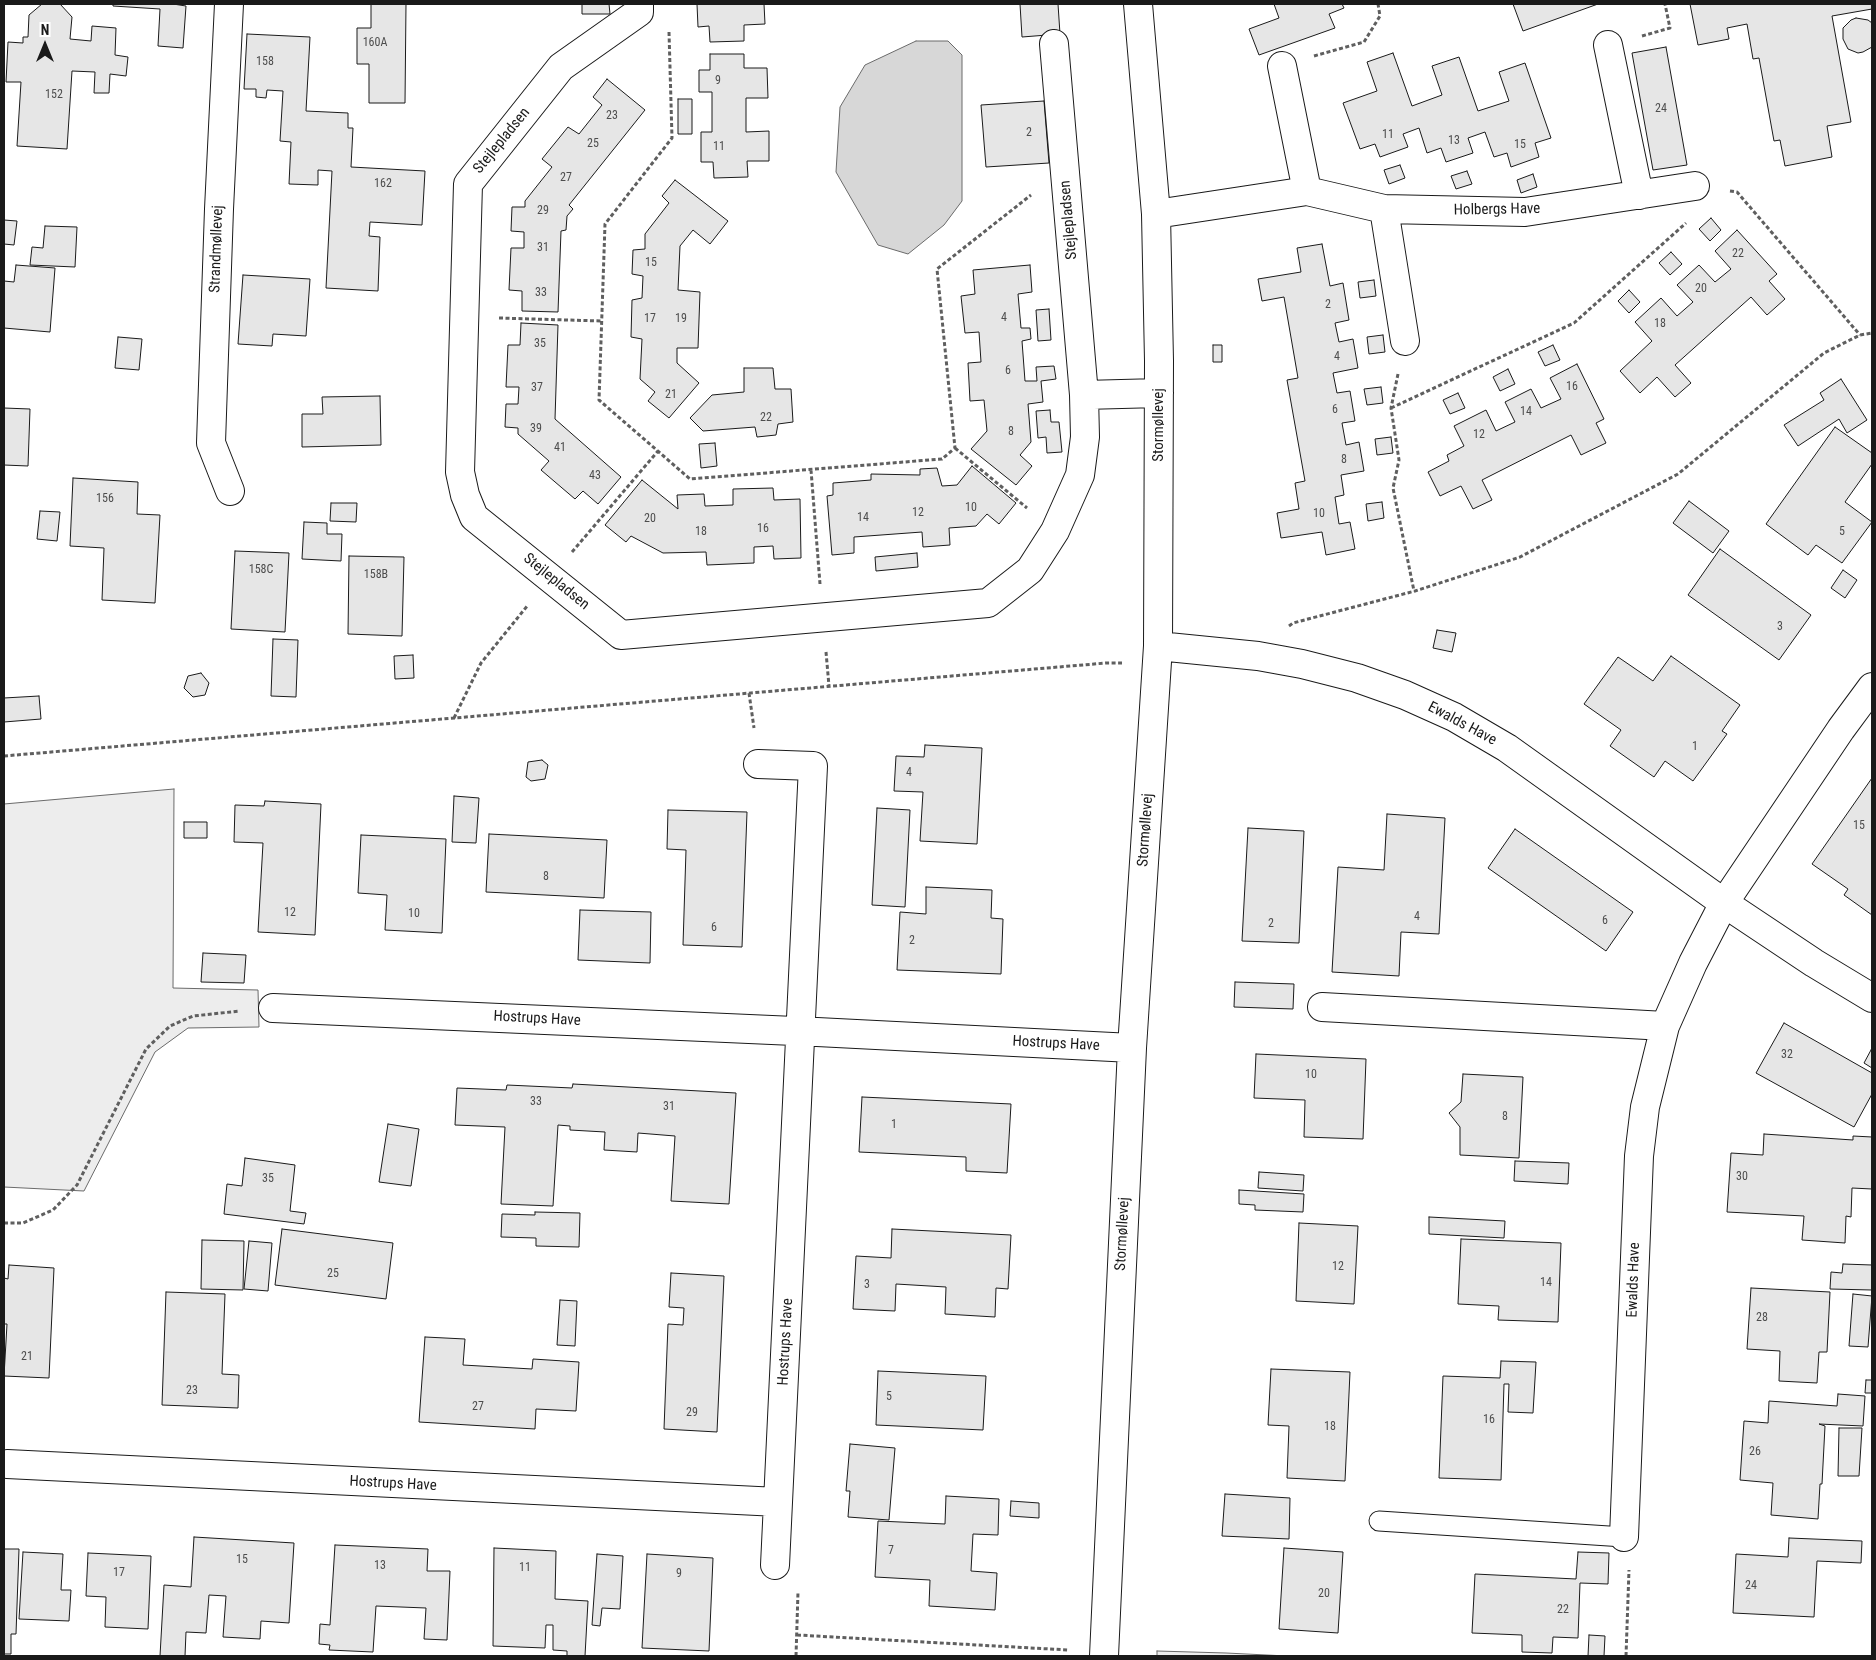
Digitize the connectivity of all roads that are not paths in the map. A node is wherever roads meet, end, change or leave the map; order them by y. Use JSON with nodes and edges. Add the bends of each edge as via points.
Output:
{"nodes":[{"id":1,"x":229,"y":4,"type":"edge"},
{"id":2,"x":639,"y":4,"type":"edge"},
{"id":3,"x":1138,"y":4,"type":"edge"},
{"id":4,"x":1054,"y":44,"type":"dead end"},
{"id":5,"x":1608,"y":45,"type":"road end"},
{"id":6,"x":1282,"y":66,"type":"road end"},
{"id":7,"x":1695,"y":186,"type":"road end"},
{"id":8,"x":1307,"y":191,"type":"junction"},
{"id":9,"x":1639,"y":195,"type":"junction"},
{"id":10,"x":1384,"y":209,"type":"junction"},
{"id":11,"x":1156,"y":214,"type":"junction"},
{"id":12,"x":1405,"y":342,"type":"road end"},
{"id":13,"x":1159,"y":393,"type":"junction"},
{"id":14,"x":1084,"y":396,"type":"junction"},
{"id":15,"x":230,"y":491,"type":"dead end"},
{"id":16,"x":1157,"y":655,"type":"junction"},
{"id":17,"x":1872,"y":687,"type":"edge"},
{"id":18,"x":758,"y":764,"type":"dead end"},
{"id":19,"x":1724,"y":903,"type":"junction"},
{"id":20,"x":1872,"y":998,"type":"edge"},
{"id":21,"x":1322,"y":1007,"type":"dead end"},
{"id":22,"x":273,"y":1008,"type":"road end"},
{"id":23,"x":1665,"y":1026,"type":"junction"},
{"id":24,"x":801,"y":1031,"type":"junction"},
{"id":25,"x":1132,"y":1048,"type":"junction"},
{"id":26,"x":7,"y":1464,"type":"dead end"},
{"id":27,"x":778,"y":1502,"type":"junction"},
{"id":28,"x":1379,"y":1521,"type":"dead end"},
{"id":29,"x":1624,"y":1537,"type":"joint"},
{"id":30,"x":775,"y":1565,"type":"road end"},
{"id":31,"x":1104,"y":1654,"type":"edge"}],
"edges":[{"from":1,"to":15,"type":"street","name":"Strandmøllevej","via":[[210,443]]},
{"from":2,"to":14,"type":"street","name":"Stejlepladsen","via":[[639,12],[561,67],[468,184],[460,472],[464,495],[474,517],[621,635],[988,602],[1030,570],[1055,531],[1080,475],[1085,437]]},
{"from":3,"to":11,"type":"street","name":"Stormøllevej"},
{"from":4,"to":14,"type":"street","name":"Stejlepladsen"},
{"from":5,"to":9,"type":"street"},
{"from":6,"to":8,"type":"street"},
{"from":7,"to":9,"type":"street","name":"Holbergs Have"},
{"from":8,"to":10,"type":"street","name":"Holbergs Have"},
{"from":8,"to":11,"type":"street","name":"Holbergs Have"},
{"from":9,"to":10,"type":"street","name":"Holbergs Have","via":[[1525,212]]},
{"from":10,"to":12,"type":"street"},
{"from":11,"to":13,"type":"street","name":"Stormøllevej"},
{"from":13,"to":14,"type":"street"},
{"from":13,"to":16,"type":"street","name":"Stormøllevej"},
{"from":16,"to":19,"type":"street","name":"Ewalds Have","via":[[1258,656],[1357,678],[1405,695],[1454,717],[1508,748]]},
{"from":16,"to":25,"type":"street","name":"Stormøllevej"},
{"from":17,"to":19,"type":"street","name":"Ewalds Have"},
{"from":18,"to":24,"type":"street","name":"Hostrups Have","via":[[812,766]]},
{"from":19,"to":20,"type":"street","name":"Ewalds Have","via":[[1814,964]]},
{"from":19,"to":23,"type":"street","name":"Ewalds Have"},
{"from":21,"to":23,"type":"street"},
{"from":22,"to":24,"type":"street","name":"Hostrups Have"},
{"from":23,"to":29,"type":"street","name":"Ewalds Have","via":[[1645,1107],[1639,1156]]},
{"from":24,"to":25,"type":"street","name":"Hostrups Have"},
{"from":24,"to":27,"type":"street","name":"Hostrups Have"},
{"from":25,"to":31,"type":"street","name":"Stormøllevej"},
{"from":26,"to":27,"type":"street","name":"Hostrups Have"},
{"from":27,"to":30,"type":"street","name":"Hostrups Have"},
{"from":28,"to":29,"type":"lane"}]}
